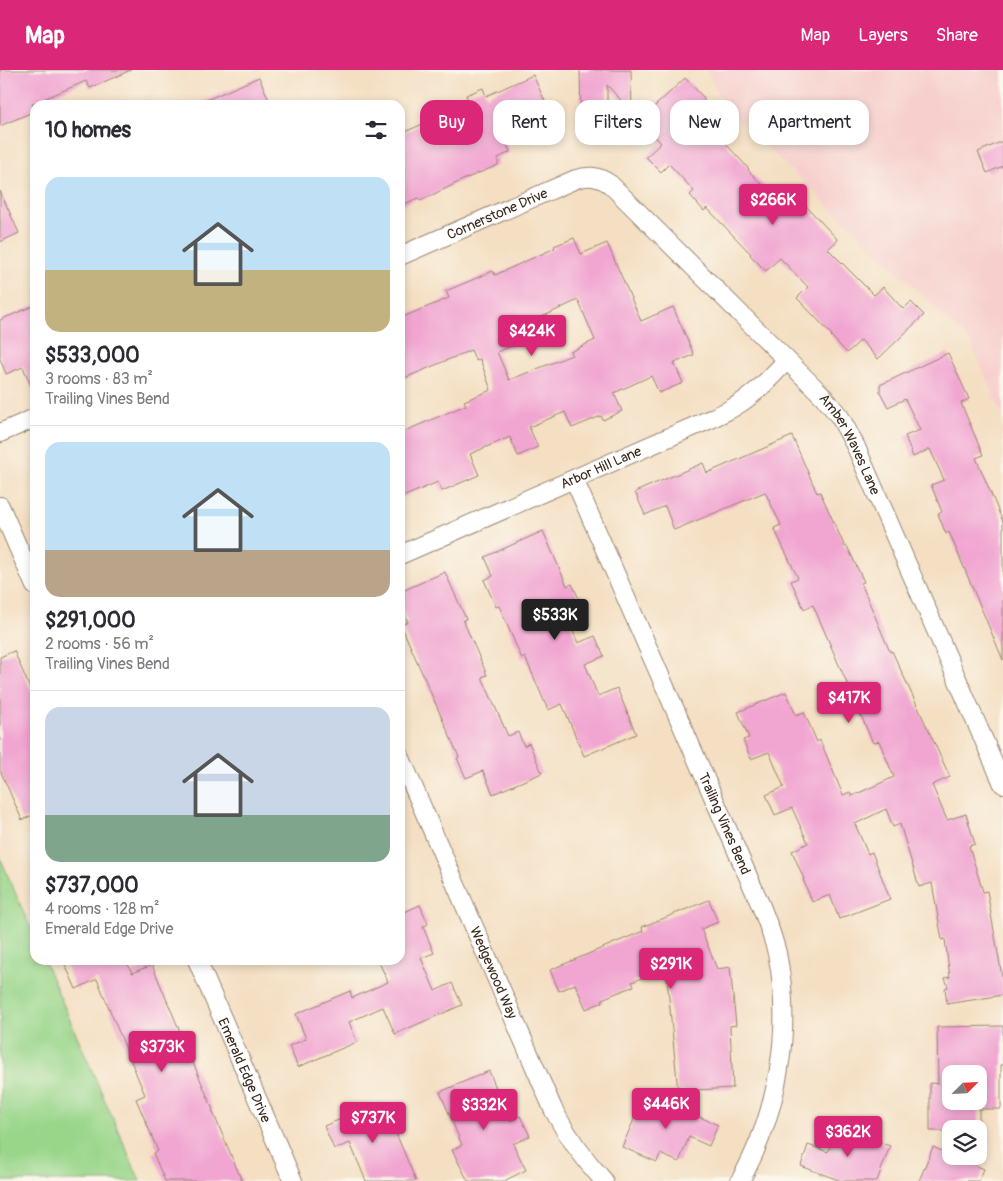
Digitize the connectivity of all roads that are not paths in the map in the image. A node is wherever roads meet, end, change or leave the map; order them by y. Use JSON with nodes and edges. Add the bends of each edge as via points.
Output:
{"nodes":[{"id":1,"x":595,"y":177,"type":"joint"},
{"id":2,"x":405,"y":254,"type":"edge"},
{"id":3,"x":787,"y":360,"type":"junction"},
{"id":4,"x":30,"y":420,"type":"edge"},
{"id":5,"x":0,"y":433,"type":"edge"},
{"id":6,"x":574,"y":479,"type":"junction"},
{"id":7,"x":0,"y":506,"type":"edge"},
{"id":8,"x":405,"y":553,"type":"edge"},
{"id":9,"x":30,"y":575,"type":"edge"},
{"id":10,"x":405,"y":767,"type":"edge"},
{"id":11,"x":1003,"y":784,"type":"edge"},
{"id":12,"x":199,"y":965,"type":"edge"},
{"id":13,"x":293,"y":1181,"type":"edge"},
{"id":14,"x":604,"y":1181,"type":"edge"},
{"id":15,"x":740,"y":1181,"type":"edge"}],
"edges":[{"from":1,"to":2,"type":"street","name":"Cornerstone Drive","via":[[576,179]]},
{"from":1,"to":3,"type":"street","name":"Amber Waves Lane","via":[[610,184]]},
{"from":3,"to":6,"type":"street","name":"Arbor Hill Lane","via":[[750,397],[735,407]]},
{"from":3,"to":11,"type":"street","name":"Amber Waves Lane","via":[[833,407],[852,438]]},
{"from":4,"to":5,"type":"street"},
{"from":6,"to":8,"type":"street","name":"Arbor Hill Lane"},
{"from":6,"to":15,"type":"street","name":"Trailing Vines Bend","via":[[770,927],[777,953],[783,1014],[778,1076],[762,1134]]},
{"from":7,"to":9,"type":"street"},
{"from":10,"to":14,"type":"street","name":"Wedgewood Way","via":[[554,1109],[568,1136]]},
{"from":12,"to":13,"type":"street","name":"Emerald Edge Drive"}]}
